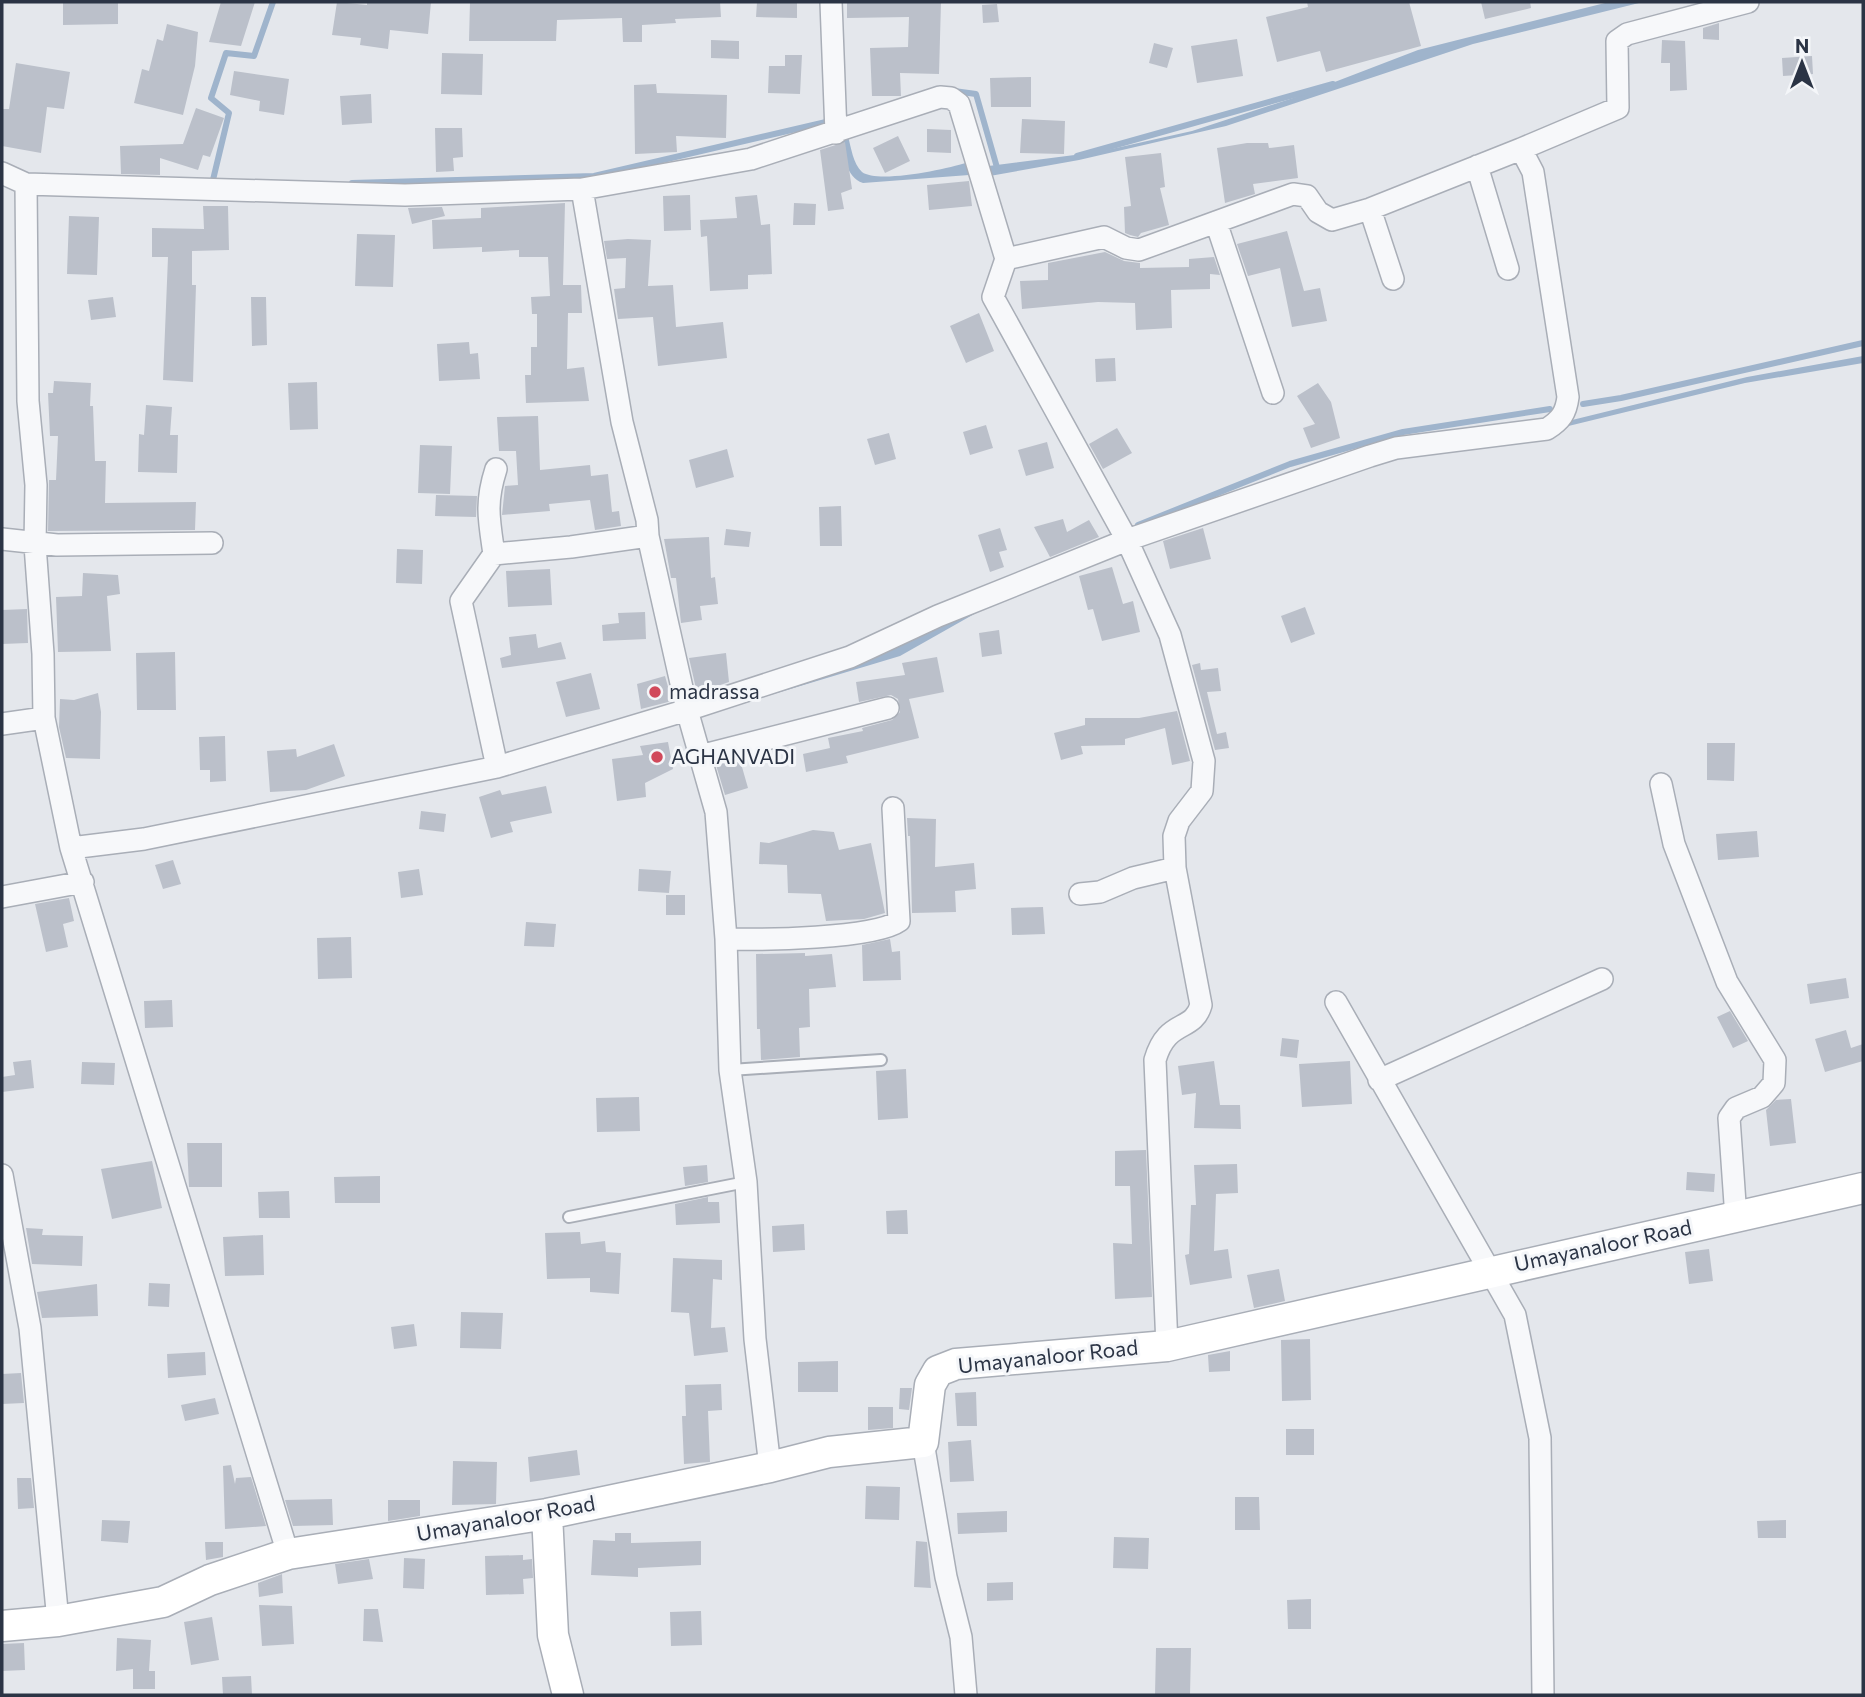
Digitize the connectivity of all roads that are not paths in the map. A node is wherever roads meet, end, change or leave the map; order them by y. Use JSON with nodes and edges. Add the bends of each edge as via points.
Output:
{"nodes":[{"id":1,"x":831,"y":2,"type":"edge"},
{"id":2,"x":1748,"y":2,"type":"edge"},
{"id":3,"x":836,"y":133,"type":"junction"},
{"id":4,"x":1521,"y":149,"type":"junction"},
{"id":5,"x":1477,"y":166,"type":"junction"},
{"id":6,"x":2,"y":173,"type":"edge"},
{"id":7,"x":26,"y":184,"type":"junction"},
{"id":8,"x":582,"y":189,"type":"junction"},
{"id":9,"x":1370,"y":209,"type":"junction"},
{"id":10,"x":1216,"y":222,"type":"junction"},
{"id":11,"x":1006,"y":259,"type":"junction"},
{"id":12,"x":1508,"y":269,"type":"dead end"},
{"id":13,"x":1393,"y":279,"type":"dead end"},
{"id":14,"x":1273,"y":393,"type":"dead end"},
{"id":15,"x":496,"y":469,"type":"dead end"},
{"id":16,"x":648,"y":536,"type":"junction"},
{"id":17,"x":2,"y":539,"type":"edge"},
{"id":18,"x":1127,"y":540,"type":"junction"},
{"id":19,"x":212,"y":542,"type":"dead end"},
{"id":20,"x":35,"y":545,"type":"junction"},
{"id":21,"x":494,"y":554,"type":"junction"},
{"id":22,"x":888,"y":708,"type":"dead end"},
{"id":23,"x":687,"y":710,"type":"junction"},
{"id":24,"x":44,"y":718,"type":"junction"},
{"id":25,"x":2,"y":724,"type":"edge"},
{"id":26,"x":700,"y":756,"type":"junction"},
{"id":27,"x":497,"y":766,"type":"junction"},
{"id":28,"x":1661,"y":784,"type":"dead end"},
{"id":29,"x":893,"y":808,"type":"dead end"},
{"id":30,"x":71,"y":848,"type":"junction"},
{"id":31,"x":1175,"y":868,"type":"junction"},
{"id":32,"x":82,"y":882,"type":"junction"},
{"id":33,"x":1080,"y":894,"type":"dead end"},
{"id":34,"x":2,"y":897,"type":"edge"},
{"id":35,"x":726,"y":939,"type":"junction"},
{"id":36,"x":1602,"y":979,"type":"dead end"},
{"id":37,"x":1336,"y":1002,"type":"dead end"},
{"id":38,"x":881,"y":1060,"type":"dead end"},
{"id":39,"x":730,"y":1070,"type":"junction"},
{"id":40,"x":1379,"y":1080,"type":"junction"},
{"id":41,"x":2,"y":1175,"type":"edge"},
{"id":42,"x":746,"y":1182,"type":"junction"},
{"id":43,"x":1863,"y":1188,"type":"edge"},
{"id":44,"x":569,"y":1217,"type":"dead end"},
{"id":45,"x":1736,"y":1217,"type":"junction"},
{"id":46,"x":1490,"y":1272,"type":"junction"},
{"id":47,"x":1167,"y":1346,"type":"junction"},
{"id":48,"x":923,"y":1441,"type":"junction"},
{"id":49,"x":770,"y":1467,"type":"junction"},
{"id":50,"x":547,"y":1514,"type":"junction"},
{"id":51,"x":288,"y":1553,"type":"junction"},
{"id":52,"x":58,"y":1622,"type":"junction"},
{"id":53,"x":2,"y":1626,"type":"edge"},
{"id":54,"x":568,"y":1695,"type":"edge"},
{"id":55,"x":966,"y":1695,"type":"edge"},
{"id":56,"x":1543,"y":1695,"type":"edge"}],
"edges":[{"from":1,"to":3,"type":"street"},
{"from":2,"to":4,"type":"street","via":[[1627,34],[1617,41],[1618,108]]},
{"from":3,"to":8,"type":"street","via":[[751,159]]},
{"from":3,"to":11,"type":"street","via":[[940,97],[951,98],[959,104]]},
{"from":4,"to":5,"type":"street"},
{"from":4,"to":18,"type":"street","via":[[1533,172],[1568,397],[1558,422],[1547,429],[1396,448]]},
{"from":5,"to":9,"type":"street"},
{"from":5,"to":12,"type":"street"},
{"from":6,"to":7,"type":"street"},
{"from":7,"to":8,"type":"street","via":[[404,195]]},
{"from":7,"to":20,"type":"street"},
{"from":8,"to":16,"type":"street","via":[[622,422]]},
{"from":9,"to":10,"type":"street","via":[[1332,220],[1318,212],[1307,196],[1293,194]]},
{"from":9,"to":13,"type":"street"},
{"from":10,"to":11,"type":"street","via":[[1139,250],[1104,237]]},
{"from":10,"to":14,"type":"street"},
{"from":11,"to":18,"type":"street","via":[[993,297]]},
{"from":15,"to":21,"type":"street","via":[[486,516]]},
{"from":16,"to":21,"type":"street"},
{"from":16,"to":23,"type":"street"},
{"from":17,"to":20,"type":"street"},
{"from":18,"to":23,"type":"street","via":[[938,616],[850,657]]},
{"from":18,"to":31,"type":"street","via":[[1170,635],[1204,761],[1202,791],[1179,821],[1174,836]]},
{"from":19,"to":20,"type":"street"},
{"from":20,"to":24,"type":"street"},
{"from":21,"to":27,"type":"street","via":[[461,600]]},
{"from":22,"to":26,"type":"street"},
{"from":23,"to":26,"type":"street"},
{"from":23,"to":27,"type":"street"},
{"from":24,"to":25,"type":"street"},
{"from":24,"to":30,"type":"street"},
{"from":26,"to":35,"type":"street","via":[[716,812]]},
{"from":27,"to":30,"type":"street","via":[[145,839]]},
{"from":28,"to":45,"type":"street","via":[[1674,844],[1727,982],[1775,1060],[1774,1083],[1762,1097],[1736,1108],[1729,1118]]},
{"from":29,"to":35,"type":"street","via":[[898,921],[870,931]]},
{"from":30,"to":32,"type":"street"},
{"from":31,"to":33,"type":"street"},
{"from":31,"to":47,"type":"street","via":[[1201,1005],[1191,1022],[1169,1031],[1155,1060]]},
{"from":32,"to":34,"type":"street"},
{"from":32,"to":51,"type":"street"},
{"from":35,"to":39,"type":"street"},
{"from":36,"to":40,"type":"street"},
{"from":37,"to":40,"type":"street"},
{"from":38,"to":39,"type":"lane"},
{"from":39,"to":42,"type":"street"},
{"from":40,"to":46,"type":"street"},
{"from":41,"to":52,"type":"street","via":[[30,1328]]},
{"from":42,"to":44,"type":"lane"},
{"from":42,"to":49,"type":"street","via":[[755,1339]]},
{"from":43,"to":45,"type":"main road","name":"Umayanaloor Road"},
{"from":45,"to":46,"type":"main road","name":"Umayanaloor Road"},
{"from":46,"to":47,"type":"main road","name":"Umayanaloor Road"},
{"from":46,"to":56,"type":"street","via":[[1515,1315],[1540,1438]]},
{"from":47,"to":48,"type":"main road","name":"Umayanaloor Road","via":[[956,1364],[938,1371],[930,1385]]},
{"from":48,"to":49,"type":"main road","name":"Umayanaloor Road","via":[[829,1452]]},
{"from":48,"to":55,"type":"street","via":[[961,1637]]},
{"from":49,"to":50,"type":"main road","name":"Umayanaloor Road"},
{"from":50,"to":51,"type":"main road","name":"Umayanaloor Road"},
{"from":50,"to":54,"type":"main road","via":[[553,1635]]},
{"from":51,"to":52,"type":"main road","name":"Umayanaloor Road","via":[[163,1602]]},
{"from":52,"to":53,"type":"main road","name":"Umayanaloor Road"}]}
